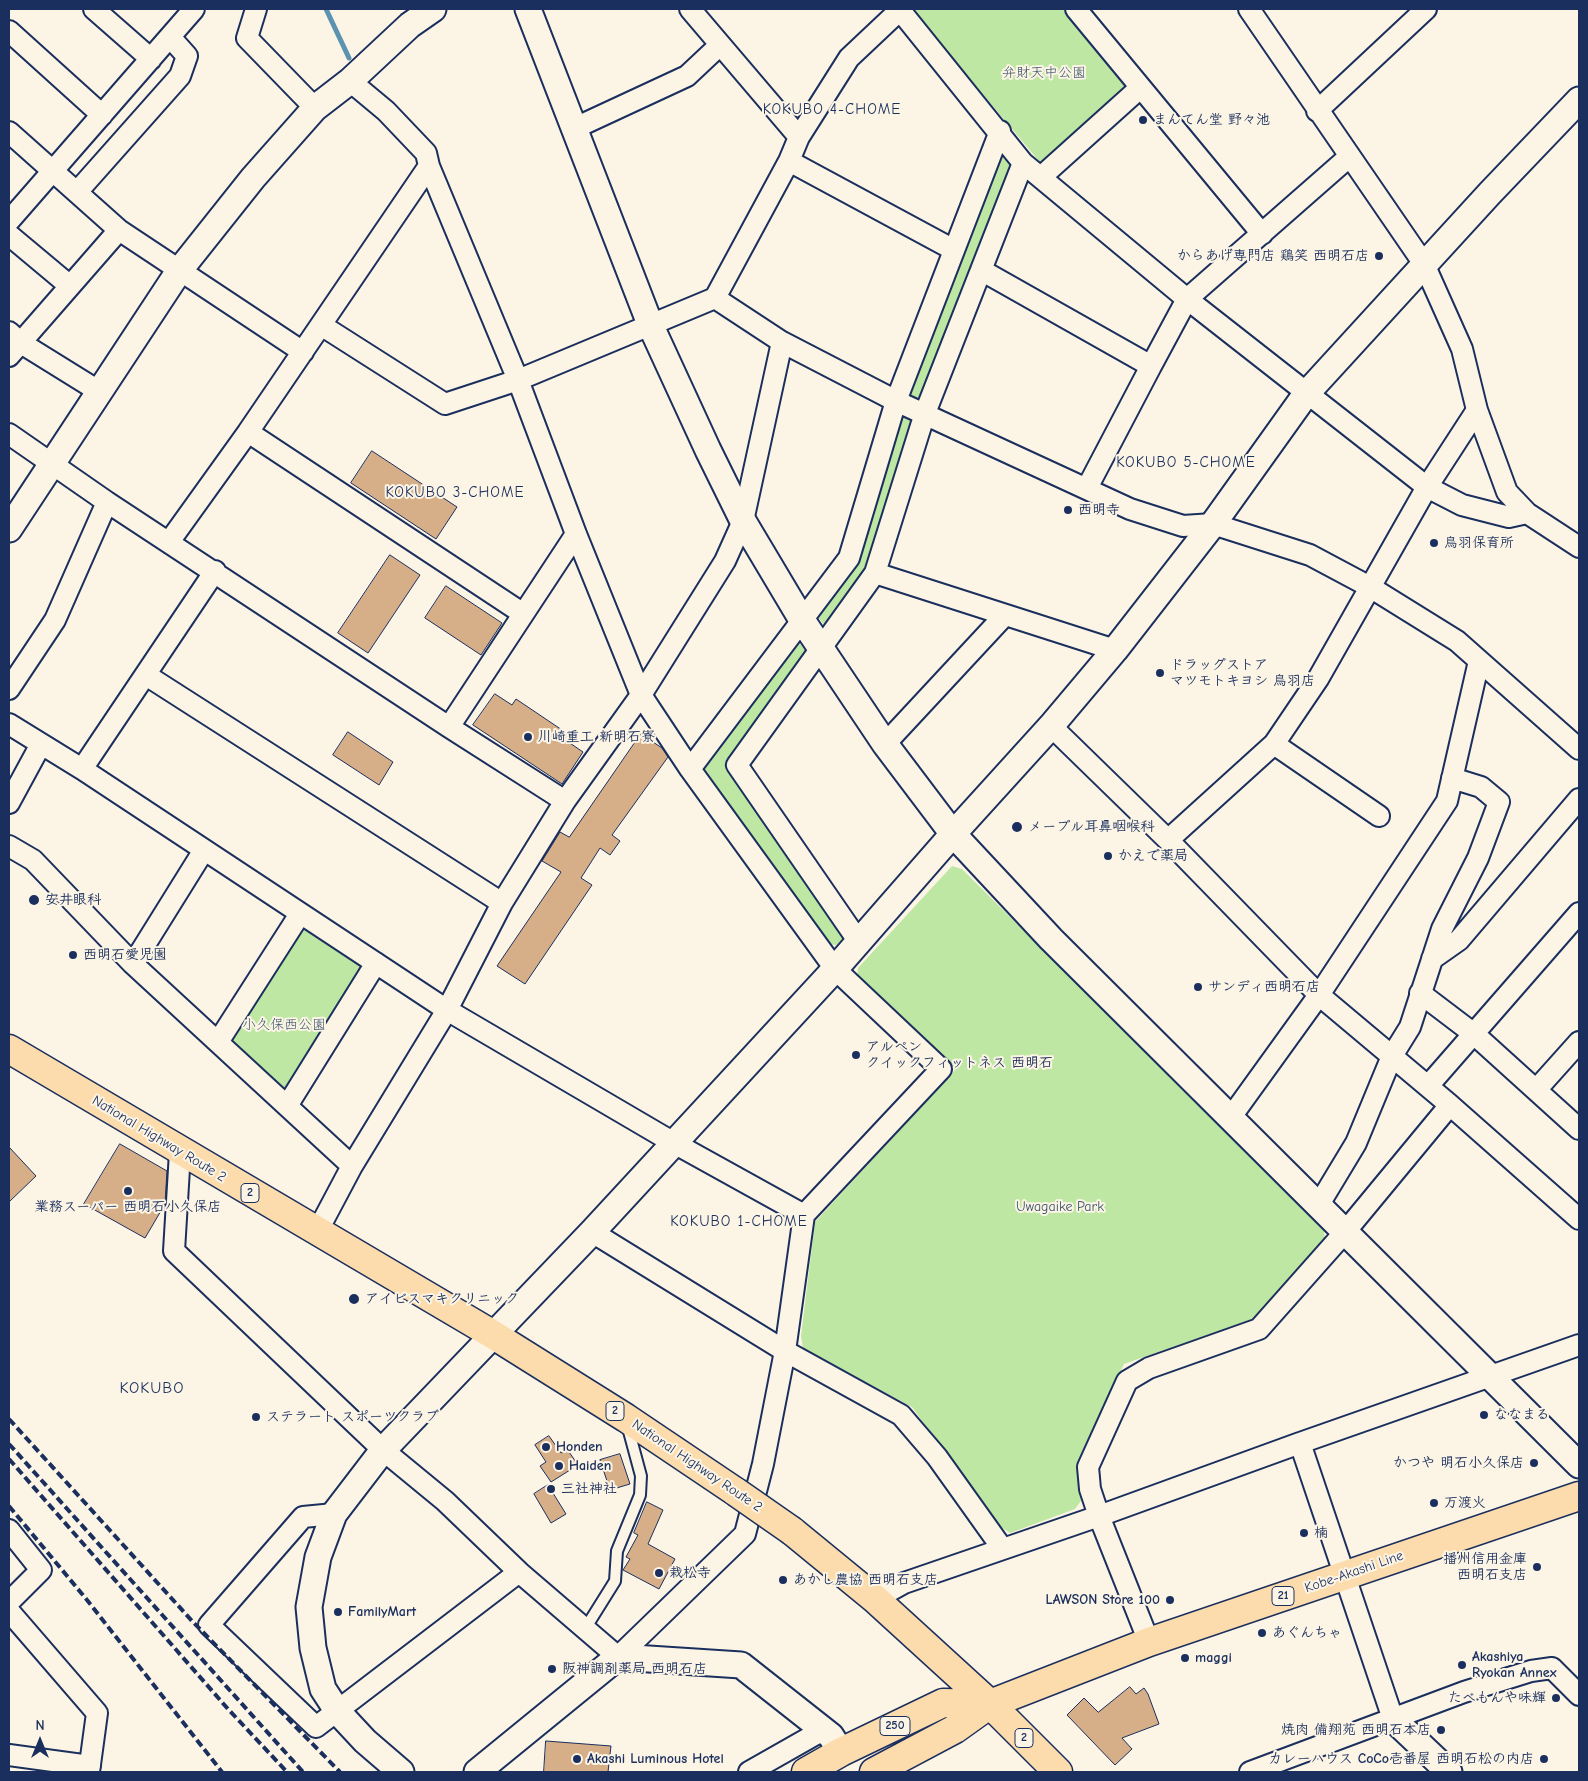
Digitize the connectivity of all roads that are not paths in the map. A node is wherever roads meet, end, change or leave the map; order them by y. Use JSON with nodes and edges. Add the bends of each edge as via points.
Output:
{"nodes":[{"id":1,"x":94,"y":9,"type":"edge"},
{"id":2,"x":194,"y":9,"type":"edge"},
{"id":3,"x":256,"y":9,"type":"edge"},
{"id":4,"x":433,"y":9,"type":"edge"},
{"id":5,"x":528,"y":9,"type":"edge"},
{"id":6,"x":690,"y":9,"type":"edge"},
{"id":7,"x":900,"y":9,"type":"edge"},
{"id":8,"x":1076,"y":9,"type":"edge"},
{"id":9,"x":1249,"y":9,"type":"edge"},
{"id":10,"x":1419,"y":11,"type":"edge"},
{"id":11,"x":407,"y":17,"type":"edge"},
{"id":12,"x":9,"y":31,"type":"edge"},
{"id":13,"x":170,"y":37,"type":"junction"},
{"id":14,"x":720,"y":45,"type":"junction"},
{"id":15,"x":150,"y":59,"type":"junction"},
{"id":16,"x":350,"y":81,"type":"junction"},
{"id":17,"x":1140,"y":88,"type":"junction"},
{"id":18,"x":1579,"y":100,"type":"edge"},
{"id":19,"x":315,"y":108,"type":"junction"},
{"id":20,"x":1317,"y":111,"type":"junction"},
{"id":21,"x":102,"y":115,"type":"junction"},
{"id":22,"x":575,"y":128,"type":"junction"},
{"id":23,"x":1000,"y":131,"type":"junction"},
{"id":24,"x":9,"y":132,"type":"edge"},
{"id":25,"x":799,"y":137,"type":"junction"},
{"id":26,"x":1350,"y":156,"type":"junction"},
{"id":27,"x":789,"y":161,"type":"junction"},
{"id":28,"x":1023,"y":162,"type":"junction"},
{"id":29,"x":429,"y":166,"type":"junction"},
{"id":30,"x":54,"y":171,"type":"junction"},
{"id":31,"x":1041,"y":177,"type":"junction"},
{"id":32,"x":77,"y":192,"type":"junction"},
{"id":33,"x":9,"y":221,"type":"edge"},
{"id":34,"x":119,"y":230,"type":"junction"},
{"id":35,"x":1262,"y":234,"type":"junction"},
{"id":36,"x":9,"y":235,"type":"edge"},
{"id":37,"x":954,"y":250,"type":"junction"},
{"id":38,"x":1424,"y":264,"type":"junction"},
{"id":39,"x":981,"y":270,"type":"junction"},
{"id":40,"x":179,"y":271,"type":"junction"},
{"id":41,"x":70,"y":286,"type":"junction"},
{"id":42,"x":715,"y":298,"type":"junction"},
{"id":43,"x":1188,"y":300,"type":"junction"},
{"id":44,"x":650,"y":324,"type":"junction"},
{"id":45,"x":321,"y":325,"type":"junction"},
{"id":46,"x":782,"y":342,"type":"junction"},
{"id":47,"x":13,"y":343,"type":"edge"},
{"id":48,"x":303,"y":352,"type":"junction"},
{"id":49,"x":1151,"y":366,"type":"junction"},
{"id":50,"x":518,"y":380,"type":"junction"},
{"id":51,"x":100,"y":392,"type":"junction"},
{"id":52,"x":1306,"y":394,"type":"junction"},
{"id":53,"x":896,"y":401,"type":"junction"},
{"id":54,"x":1477,"y":410,"type":"junction"},
{"id":55,"x":925,"y":414,"type":"junction"},
{"id":56,"x":248,"y":432,"type":"junction"},
{"id":57,"x":9,"y":434,"type":"edge"},
{"id":58,"x":54,"y":463,"type":"junction"},
{"id":59,"x":1427,"y":487,"type":"junction"},
{"id":60,"x":1087,"y":488,"type":"junction"},
{"id":61,"x":107,"y":502,"type":"junction"},
{"id":62,"x":1527,"y":513,"type":"junction"},
{"id":63,"x":743,"y":521,"type":"junction"},
{"id":64,"x":1213,"y":524,"type":"junction"},
{"id":65,"x":9,"y":529,"type":"edge"},
{"id":66,"x":576,"y":534,"type":"junction"},
{"id":67,"x":169,"y":542,"type":"junction"},
{"id":68,"x":1579,"y":547,"type":"edge"},
{"id":69,"x":215,"y":571,"type":"junction"},
{"id":70,"x":875,"y":573,"type":"junction"},
{"id":71,"x":1370,"y":587,"type":"junction"},
{"id":72,"x":522,"y":613,"type":"junction"},
{"id":73,"x":1004,"y":616,"type":"junction"},
{"id":74,"x":802,"y":620,"type":"junction"},
{"id":75,"x":821,"y":650,"type":"junction"},
{"id":76,"x":1115,"y":650,"type":"junction"},
{"id":77,"x":1479,"y":661,"type":"junction"},
{"id":78,"x":146,"y":675,"type":"junction"},
{"id":79,"x":9,"y":689,"type":"edge"},
{"id":80,"x":641,"y":695,"type":"junction"},
{"id":81,"x":9,"y":724,"type":"edge"},
{"id":82,"x":1051,"y":726,"type":"junction"},
{"id":83,"x":449,"y":727,"type":"junction"},
{"id":84,"x":40,"y":744,"type":"junction"},
{"id":85,"x":886,"y":744,"type":"junction"},
{"id":86,"x":1274,"y":744,"type":"junction"},
{"id":87,"x":1579,"y":748,"type":"edge"},
{"id":88,"x":82,"y":769,"type":"junction"},
{"id":89,"x":690,"y":769,"type":"junction"},
{"id":90,"x":1452,"y":778,"type":"junction"},
{"id":91,"x":1579,"y":800,"type":"edge"},
{"id":92,"x":565,"y":801,"type":"junction"},
{"id":93,"x":9,"y":803,"type":"edge"},
{"id":94,"x":1379,"y":816,"type":"dead end"},
{"id":95,"x":953,"y":834,"type":"junction"},
{"id":96,"x":1168,"y":840,"type":"junction"},
{"id":97,"x":9,"y":846,"type":"edge"},
{"id":98,"x":204,"y":850,"type":"junction"},
{"id":99,"x":502,"y":903,"type":"junction"},
{"id":100,"x":1579,"y":913,"type":"edge"},
{"id":101,"x":300,"y":914,"type":"junction"},
{"id":102,"x":859,"y":942,"type":"junction"},
{"id":103,"x":1432,"y":959,"type":"junction"},
{"id":104,"x":376,"y":963,"type":"junction"},
{"id":105,"x":133,"y":964,"type":"junction"},
{"id":106,"x":836,"y":969,"type":"junction"},
{"id":107,"x":1420,"y":993,"type":"junction"},
{"id":108,"x":1319,"y":995,"type":"junction"},
{"id":109,"x":446,"y":1010,"type":"junction"},
{"id":110,"x":1474,"y":1034,"type":"junction"},
{"id":111,"x":218,"y":1042,"type":"junction"},
{"id":112,"x":1579,"y":1042,"type":"edge"},
{"id":113,"x":9,"y":1049,"type":"edge"},
{"id":114,"x":1392,"y":1056,"type":"junction"},
{"id":115,"x":1428,"y":1086,"type":"junction"},
{"id":116,"x":1536,"y":1090,"type":"junction"},
{"id":117,"x":1450,"y":1105,"type":"junction"},
{"id":118,"x":287,"y":1106,"type":"junction"},
{"id":119,"x":1231,"y":1118,"type":"junction"},
{"id":120,"x":1579,"y":1129,"type":"edge"},
{"id":121,"x":674,"y":1143,"type":"junction"},
{"id":122,"x":180,"y":1152,"type":"junction"},
{"id":123,"x":352,"y":1166,"type":"junction"},
{"id":124,"x":1318,"y":1206,"type":"junction"},
{"id":125,"x":804,"y":1215,"type":"junction"},
{"id":126,"x":1579,"y":1219,"type":"edge"},
{"id":127,"x":317,"y":1232,"type":"junction"},
{"id":128,"x":592,"y":1232,"type":"junction"},
{"id":129,"x":1345,"y":1232,"type":"junction"},
{"id":130,"x":492,"y":1334,"type":"junction"},
{"id":131,"x":1579,"y":1345,"type":"edge"},
{"id":132,"x":785,"y":1351,"type":"junction"},
{"id":133,"x":1490,"y":1376,"type":"junction"},
{"id":134,"x":626,"y":1418,"type":"junction"},
{"id":135,"x":1300,"y":1443,"type":"junction"},
{"id":136,"x":383,"y":1450,"type":"junction"},
{"id":137,"x":1579,"y":1465,"type":"edge"},
{"id":138,"x":1579,"y":1496,"type":"edge"},
{"id":139,"x":334,"y":1514,"type":"junction"},
{"id":140,"x":1099,"y":1516,"type":"junction"},
{"id":141,"x":9,"y":1530,"type":"edge"},
{"id":142,"x":1002,"y":1548,"type":"junction"},
{"id":143,"x":519,"y":1572,"type":"junction"},
{"id":144,"x":1344,"y":1575,"type":"junction"},
{"id":145,"x":875,"y":1599,"type":"junction"},
{"id":146,"x":9,"y":1602,"type":"edge"},
{"id":147,"x":9,"y":1611,"type":"edge"},
{"id":148,"x":585,"y":1629,"type":"junction"},
{"id":149,"x":1148,"y":1642,"type":"junction"},
{"id":150,"x":618,"y":1658,"type":"junction"},
{"id":151,"x":1579,"y":1695,"type":"edge"},
{"id":152,"x":990,"y":1704,"type":"junction"},
{"id":153,"x":338,"y":1712,"type":"junction"},
{"id":154,"x":1393,"y":1719,"type":"junction"},
{"id":155,"x":823,"y":1730,"type":"junction"},
{"id":156,"x":841,"y":1752,"type":"junction"},
{"id":157,"x":9,"y":1756,"type":"edge"},
{"id":158,"x":90,"y":1769,"type":"edge"},
{"id":159,"x":1274,"y":1769,"type":"edge"},
{"id":160,"x":401,"y":1772,"type":"edge"},
{"id":161,"x":477,"y":1772,"type":"edge"},
{"id":162,"x":749,"y":1772,"type":"edge"},
{"id":163,"x":806,"y":1772,"type":"edge"},
{"id":164,"x":875,"y":1772,"type":"edge"},
{"id":165,"x":1058,"y":1772,"type":"edge"},
{"id":166,"x":1250,"y":1772,"type":"edge"},
{"id":167,"x":1449,"y":1772,"type":"edge"}],
"edges":[{"from":1,"to":15,"type":"street"},
{"from":2,"to":13,"type":"street"},
{"from":3,"to":19,"type":"street","via":[[247,38]]},
{"from":4,"to":11,"type":"street"},
{"from":5,"to":22,"type":"street"},
{"from":6,"to":14,"type":"street"},
{"from":7,"to":23,"type":"street"},
{"from":7,"to":25,"type":"street","via":[[849,58]]},
{"from":8,"to":17,"type":"street"},
{"from":9,"to":20,"type":"street"},
{"from":10,"to":20,"type":"street"},
{"from":11,"to":16,"type":"street"},
{"from":12,"to":21,"type":"street"},
{"from":13,"to":15,"type":"street"},
{"from":13,"to":32,"type":"street","via":[[187,56],[180,76]]},
{"from":14,"to":22,"type":"street","via":[[687,76]]},
{"from":14,"to":25,"type":"street"},
{"from":15,"to":21,"type":"street"},
{"from":16,"to":19,"type":"street"},
{"from":16,"to":29,"type":"street","via":[[386,111],[426,153]]},
{"from":17,"to":31,"type":"street"},
{"from":17,"to":35,"type":"street"},
{"from":18,"to":38,"type":"street"},
{"from":19,"to":40,"type":"street","via":[[253,178]]},
{"from":20,"to":26,"type":"street"},
{"from":21,"to":30,"type":"street"},
{"from":22,"to":44,"type":"street"},
{"from":23,"to":28,"type":"street"},
{"from":23,"to":37,"type":"street"},
{"from":24,"to":30,"type":"street"},
{"from":25,"to":27,"type":"street"},
{"from":26,"to":35,"type":"street"},
{"from":26,"to":38,"type":"street"},
{"from":27,"to":37,"type":"street"},
{"from":27,"to":42,"type":"street"},
{"from":28,"to":31,"type":"street"},
{"from":28,"to":39,"type":"street"},
{"from":29,"to":45,"type":"street"},
{"from":29,"to":50,"type":"street"},
{"from":30,"to":32,"type":"street"},
{"from":30,"to":33,"type":"street"},
{"from":31,"to":43,"type":"street"},
{"from":32,"to":34,"type":"street"},
{"from":34,"to":40,"type":"street"},
{"from":34,"to":41,"type":"street"},
{"from":35,"to":43,"type":"street"},
{"from":36,"to":41,"type":"street"},
{"from":37,"to":53,"type":"street"},
{"from":38,"to":52,"type":"street"},
{"from":38,"to":54,"type":"street","via":[[1462,349]]},
{"from":39,"to":49,"type":"street"},
{"from":39,"to":55,"type":"street"},
{"from":40,"to":48,"type":"street"},
{"from":40,"to":51,"type":"street"},
{"from":41,"to":47,"type":"street"},
{"from":42,"to":44,"type":"street"},
{"from":42,"to":46,"type":"street"},
{"from":43,"to":49,"type":"street"},
{"from":43,"to":52,"type":"street"},
{"from":44,"to":50,"type":"street"},
{"from":44,"to":63,"type":"street"},
{"from":45,"to":48,"type":"street"},
{"from":45,"to":50,"type":"street","via":[[445,404]]},
{"from":46,"to":53,"type":"street"},
{"from":46,"to":63,"type":"street"},
{"from":47,"to":51,"type":"street"},
{"from":48,"to":56,"type":"street"},
{"from":49,"to":60,"type":"street"},
{"from":50,"to":66,"type":"street"},
{"from":51,"to":58,"type":"street"},
{"from":52,"to":59,"type":"street"},
{"from":52,"to":64,"type":"street"},
{"from":53,"to":55,"type":"street"},
{"from":53,"to":74,"type":"street","via":[[849,558]]},
{"from":54,"to":59,"type":"street"},
{"from":54,"to":62,"type":"street","via":[[1507,492]]},
{"from":55,"to":60,"type":"street"},
{"from":55,"to":70,"type":"street"},
{"from":56,"to":67,"type":"street"},
{"from":56,"to":72,"type":"street"},
{"from":57,"to":58,"type":"street"},
{"from":58,"to":61,"type":"street"},
{"from":58,"to":65,"type":"street"},
{"from":59,"to":62,"type":"street","via":[[1462,505],[1509,517]]},
{"from":59,"to":71,"type":"street"},
{"from":60,"to":64,"type":"street","via":[[1130,509],[1183,526]]},
{"from":61,"to":67,"type":"street"},
{"from":61,"to":79,"type":"street","via":[[55,620]]},
{"from":62,"to":68,"type":"street"},
{"from":63,"to":74,"type":"street"},
{"from":63,"to":80,"type":"street","via":[[725,561]]},
{"from":64,"to":71,"type":"street","via":[[1310,555]]},
{"from":64,"to":76,"type":"street"},
{"from":66,"to":72,"type":"street"},
{"from":66,"to":80,"type":"street"},
{"from":67,"to":69,"type":"street"},
{"from":69,"to":78,"type":"street"},
{"from":69,"to":83,"type":"street"},
{"from":70,"to":73,"type":"street"},
{"from":70,"to":75,"type":"street"},
{"from":71,"to":77,"type":"street","via":[[1456,641]]},
{"from":71,"to":86,"type":"street","via":[[1318,679]]},
{"from":72,"to":83,"type":"street"},
{"from":73,"to":76,"type":"street"},
{"from":73,"to":85,"type":"street"},
{"from":74,"to":75,"type":"street"},
{"from":74,"to":89,"type":"street"},
{"from":75,"to":85,"type":"street"},
{"from":75,"to":102,"type":"street","via":[[737,765]]},
{"from":76,"to":82,"type":"street"},
{"from":77,"to":87,"type":"street"},
{"from":77,"to":90,"type":"street"},
{"from":78,"to":88,"type":"street"},
{"from":78,"to":99,"type":"street"},
{"from":80,"to":89,"type":"street"},
{"from":80,"to":92,"type":"street"},
{"from":81,"to":84,"type":"street"},
{"from":82,"to":95,"type":"street"},
{"from":82,"to":96,"type":"street"},
{"from":83,"to":92,"type":"street"},
{"from":84,"to":88,"type":"street"},
{"from":84,"to":93,"type":"street"},
{"from":85,"to":95,"type":"street"},
{"from":86,"to":94,"type":"street"},
{"from":86,"to":96,"type":"street"},
{"from":88,"to":98,"type":"street"},
{"from":89,"to":106,"type":"street"},
{"from":90,"to":103,"type":"street","via":[[1480,787],[1499,802],[1478,858],[1442,929]]},
{"from":90,"to":108,"type":"street","via":[[1447,801]]},
{"from":91,"to":103,"type":"street","via":[[1459,940]]},
{"from":92,"to":99,"type":"street"},
{"from":95,"to":102,"type":"street"},
{"from":95,"to":119,"type":"street","via":[[1051,939]]},
{"from":96,"to":108,"type":"street"},
{"from":97,"to":105,"type":"street","via":[[33,860]]},
{"from":98,"to":101,"type":"street"},
{"from":98,"to":105,"type":"street"},
{"from":99,"to":109,"type":"street"},
{"from":100,"to":110,"type":"street"},
{"from":101,"to":104,"type":"street"},
{"from":101,"to":111,"type":"street"},
{"from":102,"to":106,"type":"street"},
{"from":103,"to":107,"type":"street"},
{"from":104,"to":109,"type":"street"},
{"from":104,"to":118,"type":"street"},
{"from":105,"to":111,"type":"street"},
{"from":106,"to":121,"type":"street"},
{"from":106,"to":125,"type":"street","via":[[941,1070]]},
{"from":107,"to":110,"type":"street"},
{"from":107,"to":114,"type":"street","via":[[1410,1027]]},
{"from":108,"to":114,"type":"street"},
{"from":108,"to":119,"type":"street"},
{"from":109,"to":121,"type":"street"},
{"from":109,"to":123,"type":"street"},
{"from":110,"to":115,"type":"street"},
{"from":110,"to":116,"type":"street"},
{"from":111,"to":118,"type":"street"},
{"from":112,"to":116,"type":"street"},
{"from":113,"to":122,"type":"main road","name":"National Highway Route 2","number":"2"},
{"from":114,"to":115,"type":"street"},
{"from":114,"to":124,"type":"street","via":[[1356,1143]]},
{"from":115,"to":117,"type":"street"},
{"from":116,"to":120,"type":"street"},
{"from":117,"to":126,"type":"street"},
{"from":117,"to":129,"type":"street"},
{"from":118,"to":123,"type":"street"},
{"from":119,"to":124,"type":"street"},
{"from":121,"to":125,"type":"street"},
{"from":121,"to":128,"type":"street"},
{"from":122,"to":127,"type":"main road","name":"National Highway Route 2","number":"2"},
{"from":122,"to":136,"type":"street","via":[[174,1251]]},
{"from":123,"to":127,"type":"street"},
{"from":124,"to":129,"type":"street"},
{"from":125,"to":132,"type":"street"},
{"from":127,"to":130,"type":"main road","name":"National Highway Route 2","number":"2"},
{"from":128,"to":130,"type":"street"},
{"from":128,"to":132,"type":"street"},
{"from":129,"to":133,"type":"street"},
{"from":129,"to":140,"type":"street","via":[[1259,1329],[1149,1368],[1127,1382],[1088,1467],[1090,1488]]},
{"from":130,"to":134,"type":"main road","name":"National Highway Route 2","number":"2"},
{"from":130,"to":136,"type":"street"},
{"from":131,"to":133,"type":"street"},
{"from":132,"to":142,"type":"street","via":[[901,1415],[937,1456]]},
{"from":132,"to":150,"type":"street","via":[[763,1464],[745,1534]]},
{"from":133,"to":135,"type":"street"},
{"from":133,"to":137,"type":"street"},
{"from":134,"to":145,"type":"main road","name":"National Highway Route 2","number":"2","bridge":true,"via":[[792,1531]]},
{"from":134,"to":148,"type":"lane","via":[[641,1476],[640,1495],[617,1551],[615,1581]]},
{"from":135,"to":140,"type":"street"},
{"from":135,"to":144,"type":"street"},
{"from":136,"to":139,"type":"street"},
{"from":136,"to":143,"type":"street","via":[[445,1501]]},
{"from":138,"to":144,"type":"main road","name":"Kobe-Akashi Line","number":"21"},
{"from":139,"to":153,"type":"street","via":[[318,1557],[309,1607],[313,1648],[323,1689]]},
{"from":139,"to":153,"type":"street","via":[[303,1517],[209,1625],[316,1727]]},
{"from":140,"to":142,"type":"street"},
{"from":140,"to":149,"type":"street"},
{"from":141,"to":146,"type":"street","via":[[41,1570]]},
{"from":142,"to":145,"type":"street","via":[[904,1583]]},
{"from":143,"to":148,"type":"street"},
{"from":143,"to":153,"type":"street"},
{"from":144,"to":149,"type":"main road","name":"Kobe-Akashi Line","number":"21"},
{"from":144,"to":154,"type":"street"},
{"from":145,"to":152,"type":"main road","name":"National Highway Route 2","number":"2"},
{"from":147,"to":158,"type":"street","via":[[97,1713]]},
{"from":148,"to":150,"type":"street"},
{"from":149,"to":152,"type":"main road","name":"Kobe-Akashi Line","number":"21"},
{"from":150,"to":155,"type":"street","via":[[741,1665]]},
{"from":150,"to":161,"type":"street"},
{"from":151,"to":154,"type":"street","via":[[1552,1668],[1531,1670]]},
{"from":152,"to":156,"type":"main road","number":"250","via":[[943,1702]]},
{"from":152,"to":164,"type":"main road","number":"250","via":[[955,1729]]},
{"from":152,"to":165,"type":"main road","name":"National Highway Route 2","number":"2"},
{"from":153,"to":160,"type":"street"},
{"from":154,"to":159,"type":"street"},
{"from":154,"to":167,"type":"street"},
{"from":155,"to":156,"type":"street"},
{"from":155,"to":162,"type":"street"},
{"from":156,"to":163,"type":"main road","number":"250"},
{"from":157,"to":158,"type":"street"},
{"from":159,"to":166,"type":"street"}]}
